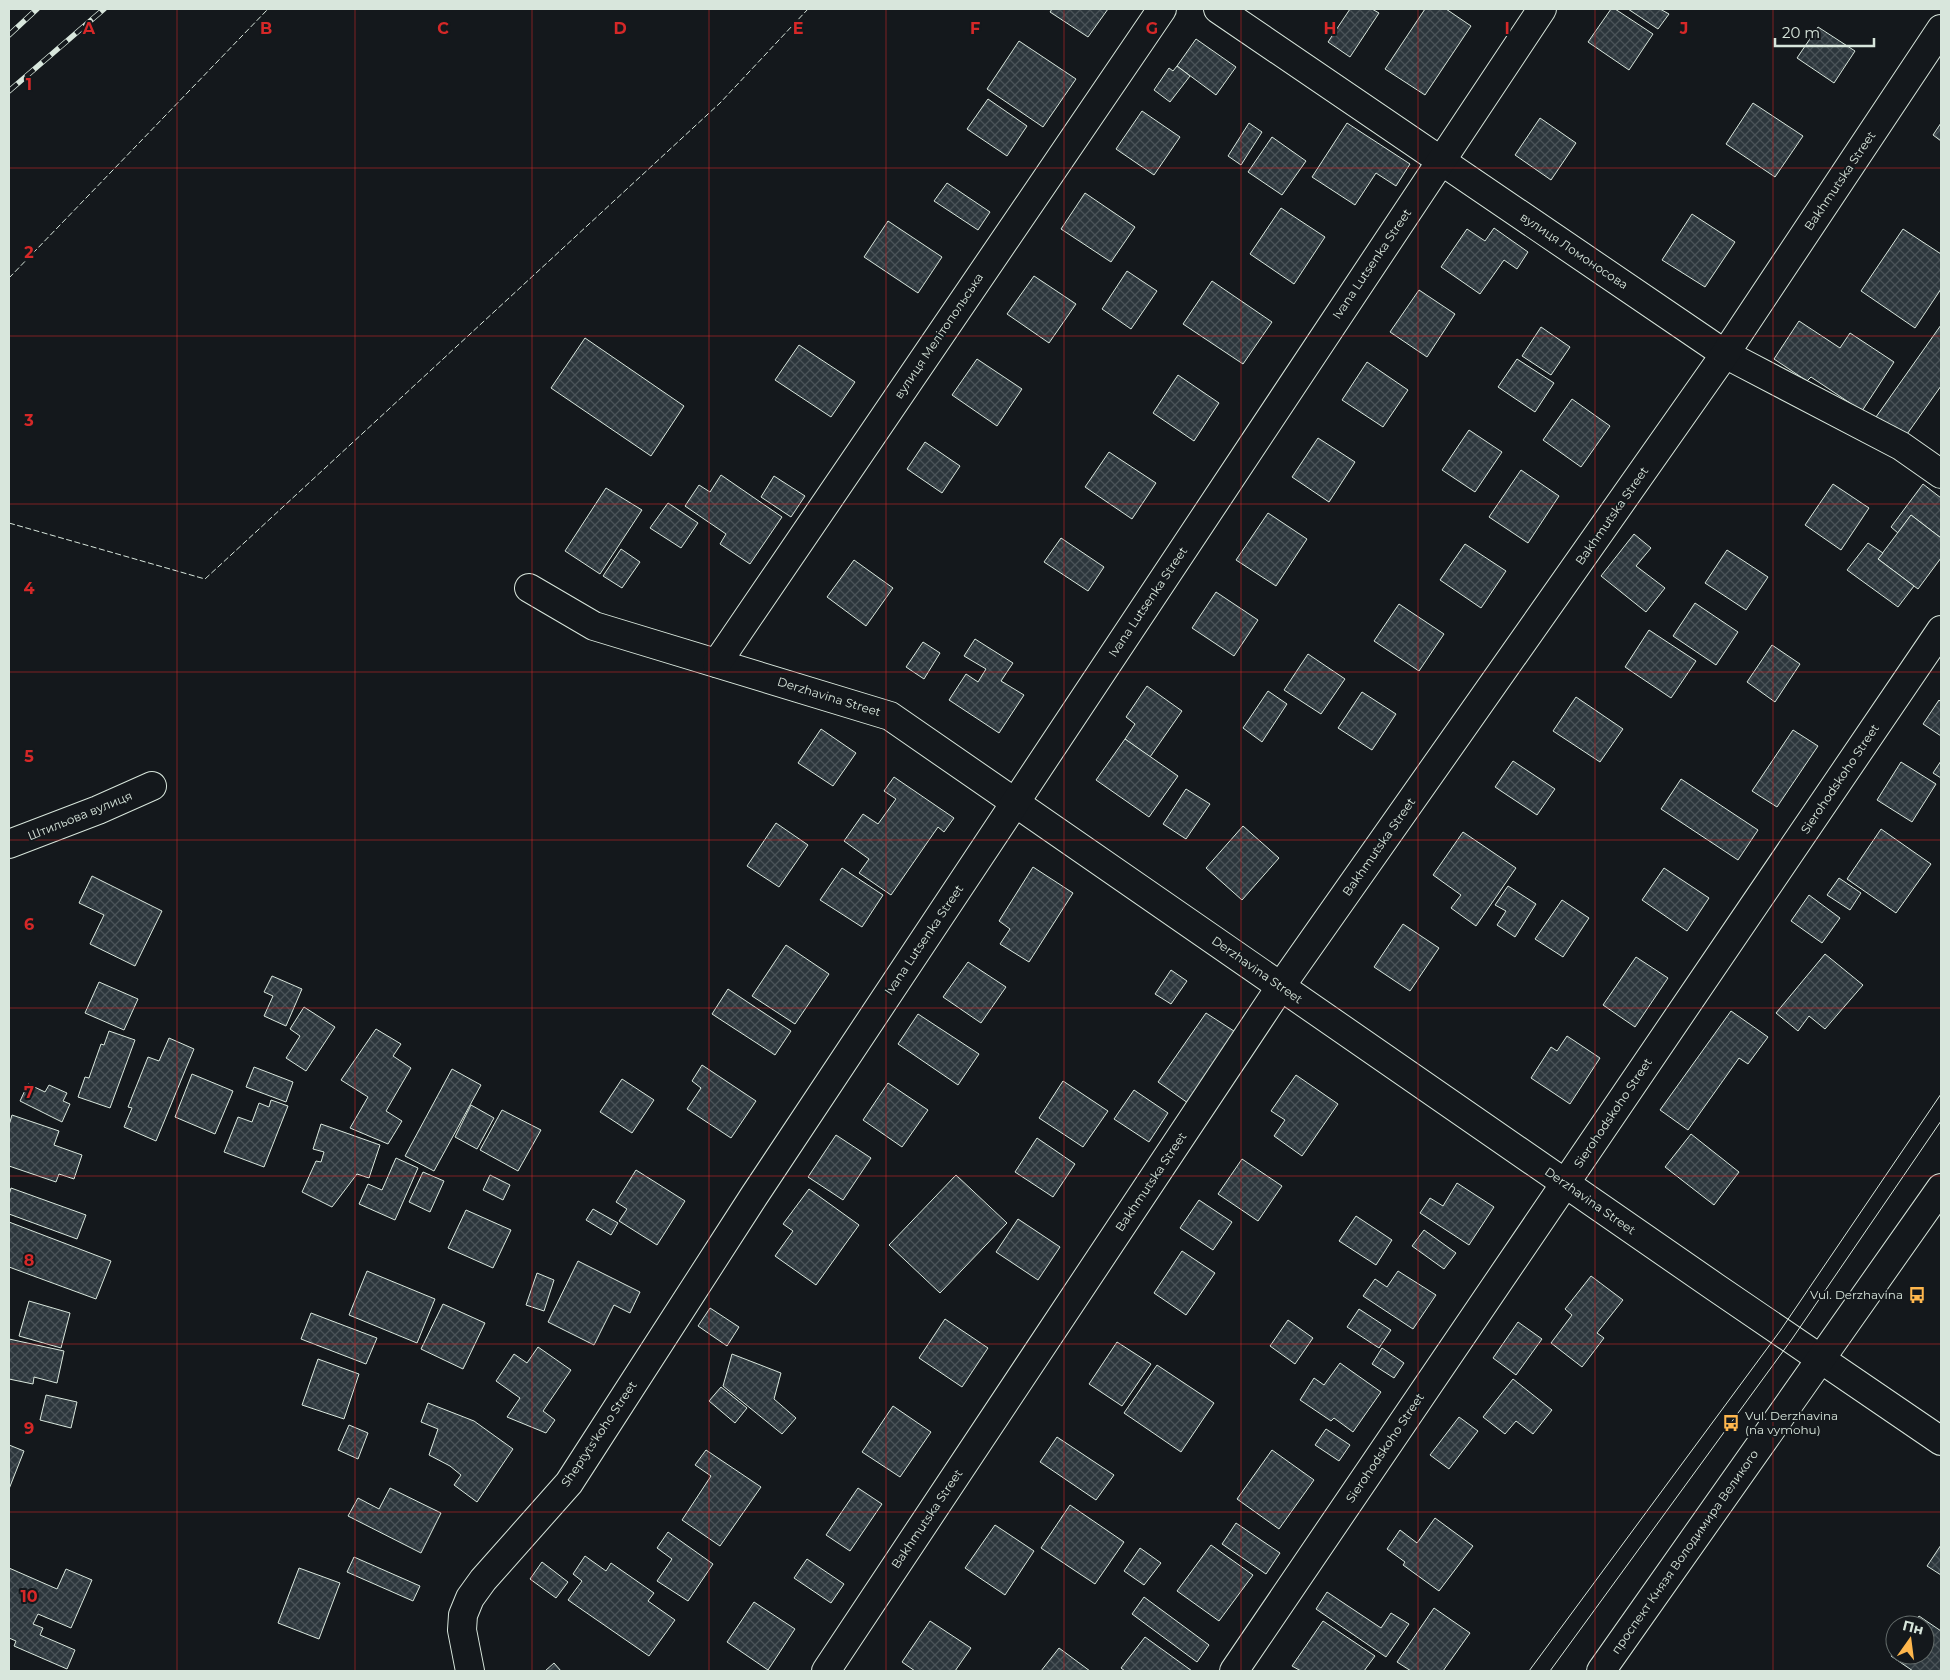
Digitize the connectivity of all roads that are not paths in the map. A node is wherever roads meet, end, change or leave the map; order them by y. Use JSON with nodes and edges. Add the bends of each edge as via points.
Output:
{"nodes":[{"id":1,"x":1162,"y":9,"type":"edge"},
{"id":2,"x":1218,"y":9,"type":"edge"},
{"id":3,"x":1542,"y":9,"type":"edge"},
{"id":4,"x":1941,"y":29,"type":"edge"},
{"id":5,"x":1441,"y":160,"type":"junction"},
{"id":6,"x":1725,"y":354,"type":"junction"},
{"id":7,"x":1941,"y":474,"type":"edge"},
{"id":8,"x":529,"y":588,"type":"dead end"},
{"id":9,"x":1941,"y":630,"type":"edge"},
{"id":10,"x":716,"y":663,"type":"junction"},
{"id":11,"x":152,"y":786,"type":"dead end"},
{"id":12,"x":1015,"y":802,"type":"junction"},
{"id":13,"x":9,"y":844,"type":"edge"},
{"id":14,"x":1281,"y":986,"type":"junction"},
{"id":15,"x":1565,"y":1184,"type":"junction"},
{"id":16,"x":1941,"y":1188,"type":"edge"},
{"id":17,"x":754,"y":1196,"type":"joint"},
{"id":18,"x":1821,"y":1360,"type":"junction"},
{"id":19,"x":1941,"y":1441,"type":"edge"},
{"id":20,"x":470,"y":1671,"type":"edge"},
{"id":21,"x":826,"y":1671,"type":"edge"},
{"id":22,"x":1234,"y":1671,"type":"edge"},
{"id":23,"x":1601,"y":1671,"type":"edge"}],
"edges":[{"from":1,"to":10,"type":"street","name":"вулиця Мелітопольська"},
{"from":2,"to":5,"type":"street","name":"вулиця Ломоносова"},
{"from":3,"to":5,"type":"street","name":"Ivana Lutsenka Street"},
{"from":4,"to":6,"type":"street","name":"Bakhmutska Street"},
{"from":5,"to":6,"type":"street","name":"вулиця Ломоносова"},
{"from":5,"to":12,"type":"street","name":"Ivana Lutsenka Street"},
{"from":6,"to":7,"type":"street","name":"вулиця Ломоносова","via":[[1901,446]]},
{"from":6,"to":14,"type":"street","name":"Bakhmutska Street"},
{"from":8,"to":10,"type":"street","name":"Derzhavina Street","via":[[594,626]]},
{"from":9,"to":15,"type":"street","name":"Sierohodskoho Street"},
{"from":10,"to":12,"type":"street","name":"Derzhavina Street","via":[[890,716]]},
{"from":11,"to":13,"type":"street","name":"Штильова вулиця"},
{"from":12,"to":14,"type":"street","name":"Derzhavina Street"},
{"from":12,"to":17,"type":"street","name":"Ivana Lutsenka Street"},
{"from":14,"to":15,"type":"street","name":"Derzhavina Street"},
{"from":14,"to":21,"type":"street","name":"Bakhmutska Street"},
{"from":15,"to":18,"type":"street","name":"Derzhavina Street"},
{"from":15,"to":22,"type":"street","name":"Sierohodskoho Street"},
{"from":16,"to":18,"type":"street","name":"проспект Князя Володимира Великого"},
{"from":17,"to":20,"type":"street","name":"Sheptyts'koho Street","via":[[569,1483],[470,1598],[463,1614],[462,1630]]},
{"from":18,"to":19,"type":"street","name":"Derzhavina Street"},
{"from":18,"to":23,"type":"street","name":"проспект Князя Володимира Великого"}]}
